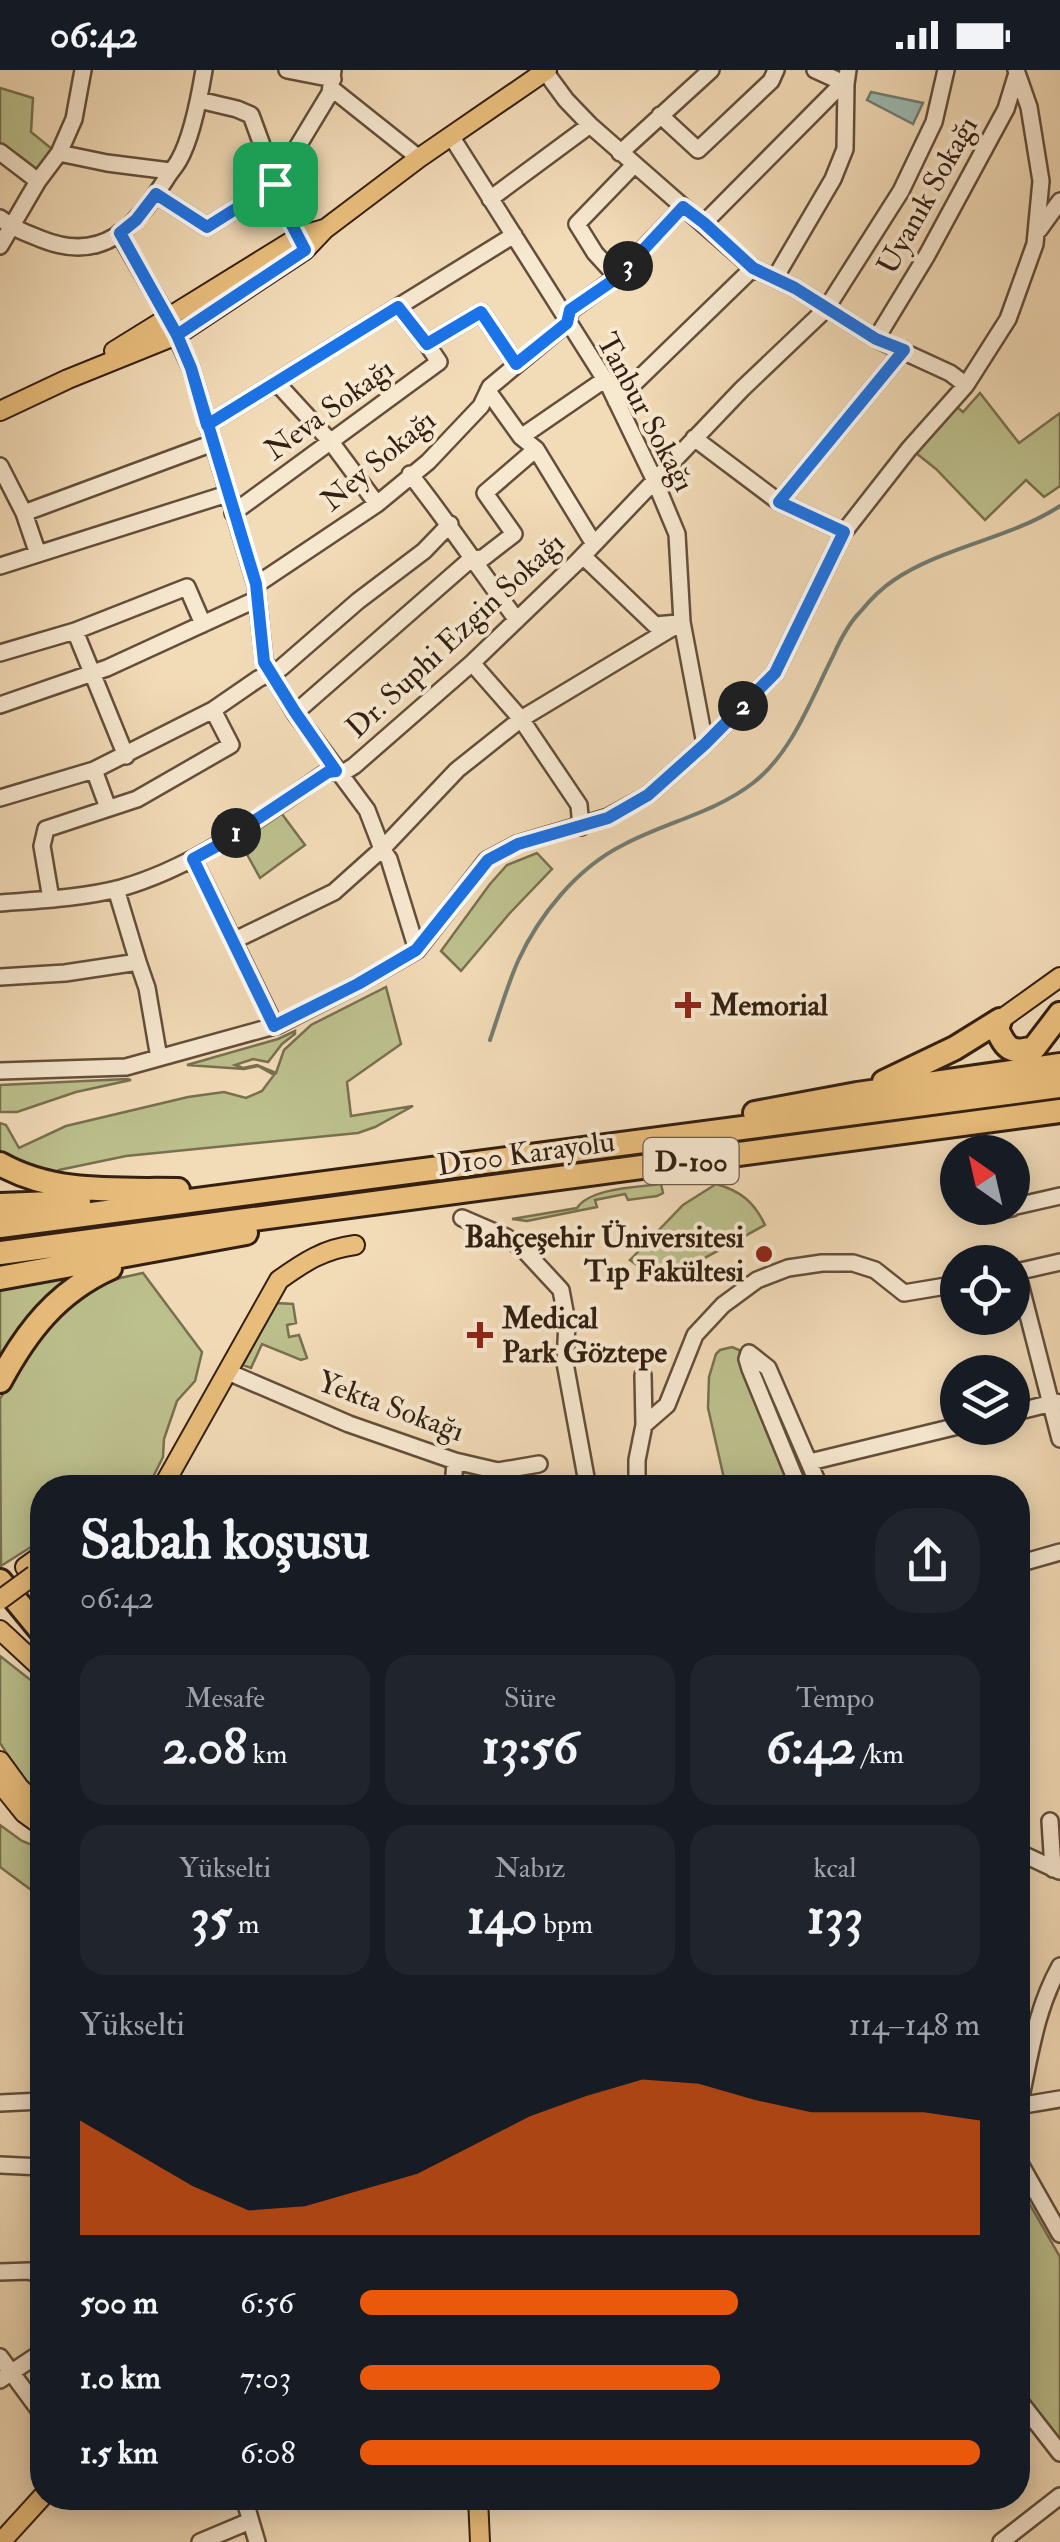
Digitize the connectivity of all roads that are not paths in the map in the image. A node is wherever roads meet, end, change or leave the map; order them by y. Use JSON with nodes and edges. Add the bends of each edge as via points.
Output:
{"nodes":[{"id":1,"x":83,"y":70,"type":"edge"},
{"id":2,"x":204,"y":70,"type":"edge"},
{"id":3,"x":287,"y":70,"type":"edge"},
{"id":4,"x":711,"y":70,"type":"edge"},
{"id":5,"x":776,"y":70,"type":"edge"},
{"id":6,"x":815,"y":70,"type":"edge"},
{"id":7,"x":946,"y":70,"type":"edge"},
{"id":8,"x":545,"y":71,"type":"edge"},
{"id":9,"x":1017,"y":71,"type":"edge"},
{"id":10,"x":847,"y":77,"type":"edge"},
{"id":11,"x":524,"y":78,"type":"edge"},
{"id":12,"x":332,"y":79,"type":"edge"},
{"id":13,"x":198,"y":100,"type":"junction"},
{"id":14,"x":660,"y":115,"type":"junction"},
{"id":15,"x":590,"y":124,"type":"junction"},
{"id":16,"x":451,"y":136,"type":"junction"},
{"id":17,"x":0,"y":152,"type":"edge"},
{"id":18,"x":620,"y":152,"type":"junction"},
{"id":19,"x":59,"y":153,"type":"junction"},
{"id":20,"x":419,"y":158,"type":"junction"},
{"id":21,"x":634,"y":165,"type":"junction"},
{"id":22,"x":170,"y":172,"type":"junction"},
{"id":23,"x":38,"y":181,"type":"junction"},
{"id":24,"x":275,"y":184,"type":"junction"},
{"id":25,"x":156,"y":194,"type":"junction"},
{"id":26,"x":490,"y":199,"type":"junction"},
{"id":27,"x":1060,"y":202,"type":"edge"},
{"id":28,"x":683,"y":207,"type":"junction"},
{"id":29,"x":6,"y":222,"type":"edge"},
{"id":30,"x":704,"y":223,"type":"junction"},
{"id":31,"x":120,"y":233,"type":"junction"},
{"id":32,"x":1036,"y":234,"type":"junction"},
{"id":33,"x":514,"y":235,"type":"junction"},
{"id":34,"x":303,"y":243,"type":"junction"},
{"id":35,"x":0,"y":246,"type":"edge"},
{"id":36,"x":753,"y":268,"type":"junction"},
{"id":37,"x":618,"y":277,"type":"junction"},
{"id":38,"x":775,"y":278,"type":"junction"},
{"id":39,"x":398,"y":307,"type":"junction"},
{"id":40,"x":826,"y":309,"type":"junction"},
{"id":41,"x":567,"y":323,"type":"junction"},
{"id":42,"x":173,"y":326,"type":"junction"},
{"id":43,"x":876,"y":339,"type":"junction"},
{"id":44,"x":427,"y":344,"type":"junction"},
{"id":45,"x":904,"y":350,"type":"junction"},
{"id":46,"x":516,"y":364,"type":"junction"},
{"id":47,"x":604,"y":380,"type":"junction"},
{"id":48,"x":276,"y":382,"type":"junction"},
{"id":49,"x":966,"y":385,"type":"junction"},
{"id":50,"x":488,"y":391,"type":"junction"},
{"id":51,"x":616,"y":401,"type":"junction"},
{"id":52,"x":2,"y":407,"type":"edge"},
{"id":53,"x":207,"y":425,"type":"junction"},
{"id":54,"x":521,"y":437,"type":"junction"},
{"id":55,"x":694,"y":438,"type":"junction"},
{"id":56,"x":332,"y":442,"type":"junction"},
{"id":57,"x":212,"y":444,"type":"junction"},
{"id":58,"x":536,"y":450,"type":"junction"},
{"id":59,"x":0,"y":466,"type":"edge"},
{"id":60,"x":410,"y":474,"type":"junction"},
{"id":61,"x":654,"y":479,"type":"junction"},
{"id":62,"x":228,"y":494,"type":"junction"},
{"id":63,"x":779,"y":502,"type":"junction"},
{"id":64,"x":376,"y":504,"type":"junction"},
{"id":65,"x":24,"y":513,"type":"junction"},
{"id":66,"x":234,"y":513,"type":"junction"},
{"id":67,"x":450,"y":524,"type":"junction"},
{"id":68,"x":844,"y":532,"type":"junction"},
{"id":69,"x":588,"y":550,"type":"junction"},
{"id":70,"x":38,"y":554,"type":"junction"},
{"id":71,"x":472,"y":559,"type":"junction"},
{"id":72,"x":0,"y":566,"type":"edge"},
{"id":73,"x":256,"y":592,"type":"junction"},
{"id":74,"x":517,"y":620,"type":"junction"},
{"id":75,"x":682,"y":622,"type":"junction"},
{"id":76,"x":203,"y":624,"type":"junction"},
{"id":77,"x":76,"y":631,"type":"junction"},
{"id":78,"x":0,"y":653,"type":"edge"},
{"id":79,"x":472,"y":663,"type":"junction"},
{"id":80,"x":269,"y":672,"type":"junction"},
{"id":81,"x":91,"y":674,"type":"junction"},
{"id":82,"x":0,"y":705,"type":"edge"},
{"id":83,"x":213,"y":710,"type":"junction"},
{"id":84,"x":295,"y":712,"type":"junction"},
{"id":85,"x":521,"y":719,"type":"junction"},
{"id":86,"x":705,"y":744,"type":"junction"},
{"id":87,"x":126,"y":756,"type":"junction"},
{"id":88,"x":94,"y":770,"type":"junction"},
{"id":89,"x":336,"y":771,"type":"junction"},
{"id":90,"x":0,"y":798,"type":"edge"},
{"id":91,"x":108,"y":808,"type":"junction"},
{"id":92,"x":580,"y":827,"type":"junction"},
{"id":93,"x":382,"y":850,"type":"junction"},
{"id":94,"x":193,"y":859,"type":"junction"},
{"id":95,"x":116,"y":889,"type":"junction"},
{"id":96,"x":51,"y":899,"type":"junction"},
{"id":97,"x":0,"y":904,"type":"edge"},
{"id":98,"x":233,"y":940,"type":"junction"},
{"id":99,"x":416,"y":950,"type":"junction"},
{"id":100,"x":138,"y":962,"type":"junction"},
{"id":101,"x":1060,"y":977,"type":"edge"},
{"id":102,"x":0,"y":978,"type":"edge"},
{"id":103,"x":1060,"y":1014,"type":"edge"},
{"id":104,"x":1000,"y":1020,"type":"junction"},
{"id":105,"x":1060,"y":1022,"type":"edge"},
{"id":106,"x":274,"y":1026,"type":"junction"},
{"id":107,"x":1060,"y":1046,"type":"edge"},
{"id":108,"x":160,"y":1058,"type":"junction"},
{"id":109,"x":1060,"y":1065,"type":"edge"},
{"id":110,"x":0,"y":1071,"type":"edge"},
{"id":111,"x":1060,"y":1086,"type":"edge"},
{"id":112,"x":858,"y":1094,"type":"junction"},
{"id":113,"x":1060,"y":1110,"type":"edge"},
{"id":114,"x":670,"y":1136,"type":"junction"},
{"id":115,"x":0,"y":1164,"type":"edge"},
{"id":116,"x":257,"y":1191,"type":"junction"},
{"id":117,"x":1060,"y":1196,"type":"edge"},
{"id":118,"x":1030,"y":1204,"type":"edge"},
{"id":119,"x":0,"y":1205,"type":"edge"},
{"id":120,"x":322,"y":1210,"type":"junction"},
{"id":121,"x":462,"y":1218,"type":"dead end"},
{"id":122,"x":0,"y":1226,"type":"edge"},
{"id":123,"x":355,"y":1245,"type":"dead end"},
{"id":124,"x":150,"y":1252,"type":"junction"},
{"id":125,"x":0,"y":1253,"type":"edge"},
{"id":126,"x":1060,"y":1262,"type":"edge"},
{"id":127,"x":1030,"y":1269,"type":"edge"},
{"id":128,"x":0,"y":1278,"type":"edge"},
{"id":129,"x":940,"y":1287,"type":"edge"},
{"id":130,"x":1030,"y":1321,"type":"edge"},
{"id":131,"x":228,"y":1372,"type":"junction"},
{"id":132,"x":644,"y":1375,"type":"dead end"},
{"id":133,"x":0,"y":1381,"type":"edge"},
{"id":134,"x":1055,"y":1403,"type":"edge"},
{"id":135,"x":1030,"y":1409,"type":"edge"},
{"id":136,"x":644,"y":1425,"type":"junction"},
{"id":137,"x":940,"y":1431,"type":"edge"},
{"id":138,"x":1060,"y":1438,"type":"edge"},
{"id":139,"x":455,"y":1460,"type":"junction"},
{"id":140,"x":539,"y":1464,"type":"dead end"},
{"id":141,"x":811,"y":1465,"type":"junction"},
{"id":142,"x":169,"y":1475,"type":"edge"},
{"id":143,"x":182,"y":1475,"type":"edge"},
{"id":144,"x":454,"y":1475,"type":"edge"},
{"id":145,"x":586,"y":1475,"type":"edge"},
{"id":146,"x":636,"y":1475,"type":"edge"},
{"id":147,"x":794,"y":1475,"type":"edge"},
{"id":148,"x":802,"y":1475,"type":"edge"},
{"id":149,"x":815,"y":1475,"type":"edge"},
{"id":150,"x":1060,"y":1552,"type":"edge"},
{"id":151,"x":1030,"y":1561,"type":"edge"},
{"id":152,"x":30,"y":1572,"type":"edge"},
{"id":153,"x":30,"y":1574,"type":"edge"},
{"id":154,"x":0,"y":1584,"type":"edge"},
{"id":155,"x":0,"y":1601,"type":"edge"},
{"id":156,"x":30,"y":1618,"type":"edge"},
{"id":157,"x":0,"y":1630,"type":"edge"},
{"id":158,"x":30,"y":1630,"type":"edge"},
{"id":159,"x":30,"y":1658,"type":"edge"},
{"id":160,"x":0,"y":1758,"type":"edge"},
{"id":161,"x":9,"y":1785,"type":"edge"},
{"id":162,"x":30,"y":1801,"type":"edge"},
{"id":163,"x":30,"y":1817,"type":"edge"},
{"id":164,"x":1050,"y":1821,"type":"dead end"},
{"id":165,"x":1030,"y":1858,"type":"edge"},
{"id":166,"x":1056,"y":1870,"type":"edge"},
{"id":167,"x":1060,"y":1966,"type":"edge"},
{"id":168,"x":1030,"y":2037,"type":"edge"},
{"id":169,"x":1032,"y":2040,"type":"junction"},
{"id":170,"x":1030,"y":2050,"type":"edge"},
{"id":171,"x":1060,"y":2099,"type":"edge"},
{"id":172,"x":30,"y":2102,"type":"edge"},
{"id":173,"x":0,"y":2103,"type":"edge"},
{"id":174,"x":1030,"y":2105,"type":"edge"},
{"id":175,"x":0,"y":2164,"type":"edge"},
{"id":176,"x":30,"y":2166,"type":"edge"},
{"id":177,"x":1030,"y":2181,"type":"edge"},
{"id":178,"x":1060,"y":2234,"type":"edge"},
{"id":179,"x":30,"y":2271,"type":"edge"},
{"id":180,"x":0,"y":2272,"type":"edge"},
{"id":181,"x":0,"y":2357,"type":"edge"},
{"id":182,"x":30,"y":2361,"type":"edge"},
{"id":183,"x":6,"y":2378,"type":"edge"},
{"id":184,"x":30,"y":2402,"type":"edge"},
{"id":185,"x":1030,"y":2425,"type":"edge"},
{"id":186,"x":1060,"y":2454,"type":"edge"},
{"id":187,"x":1060,"y":2496,"type":"edge"},
{"id":188,"x":30,"y":2507,"type":"edge"},
{"id":189,"x":30,"y":2510,"type":"edge"},
{"id":190,"x":33,"y":2510,"type":"edge"},
{"id":191,"x":247,"y":2510,"type":"edge"},
{"id":192,"x":479,"y":2510,"type":"edge"},
{"id":193,"x":250,"y":2521,"type":"junction"},
{"id":194,"x":0,"y":2524,"type":"edge"},
{"id":195,"x":1,"y":2542,"type":"edge"},
{"id":196,"x":16,"y":2542,"type":"edge"},
{"id":197,"x":200,"y":2542,"type":"edge"},
{"id":198,"x":256,"y":2542,"type":"edge"},
{"id":199,"x":480,"y":2542,"type":"edge"},
{"id":200,"x":1002,"y":2542,"type":"edge"}],
"edges":[{"from":1,"to":19,"type":"street"},
{"from":2,"to":13,"type":"street"},
{"from":3,"to":12,"type":"street"},
{"from":4,"to":14,"type":"street"},
{"from":5,"to":14,"type":"street","via":[[698,150]]},
{"from":6,"to":10,"type":"street"},
{"from":7,"to":40,"type":"street","name":"Dr. Suphi Ezgin Sokağı","via":[[934,122],[901,191]]},
{"from":8,"to":11,"type":"main road"},
{"from":8,"to":15,"type":"street"},
{"from":9,"to":32,"type":"street","via":[[1041,181]]},
{"from":9,"to":43,"type":"street","name":"Uyanık Sokağı","via":[[1006,109]]},
{"from":10,"to":30,"type":"street"},
{"from":10,"to":38,"type":"street","via":[[845,149]]},
{"from":11,"to":16,"type":"main road"},
{"from":12,"to":20,"type":"street"},
{"from":12,"to":24,"type":"street"},
{"from":13,"to":22,"type":"street"},
{"from":13,"to":24,"type":"street","via":[[251,115]]},
{"from":14,"to":18,"type":"street"},
{"from":15,"to":18,"type":"street"},
{"from":15,"to":26,"type":"street"},
{"from":16,"to":20,"type":"main road"},
{"from":16,"to":26,"type":"street","name":"Tanbur Sokağı"},
{"from":17,"to":23,"type":"street"},
{"from":18,"to":21,"type":"street"},
{"from":19,"to":22,"type":"street"},
{"from":19,"to":23,"type":"street"},
{"from":20,"to":34,"type":"main road"},
{"from":21,"to":28,"type":"street"},
{"from":21,"to":37,"type":"street","via":[[577,224]]},
{"from":22,"to":25,"type":"street"},
{"from":23,"to":29,"type":"street"},
{"from":24,"to":25,"type":"street","via":[[207,227]]},
{"from":24,"to":34,"type":"street"},
{"from":25,"to":31,"type":"street"},
{"from":26,"to":33,"type":"street","name":"Tanbur Sokağı"},
{"from":27,"to":32,"type":"street"},
{"from":28,"to":30,"type":"street"},
{"from":28,"to":37,"type":"street","name":"Ney Sokağı"},
{"from":29,"to":31,"type":"street","via":[[78,248]]},
{"from":29,"to":35,"type":"street"},
{"from":30,"to":36,"type":"street"},
{"from":31,"to":42,"type":"street"},
{"from":32,"to":49,"type":"street","via":[[1008,319]]},
{"from":33,"to":39,"type":"street"},
{"from":33,"to":41,"type":"street","name":"Tanbur Sokağı"},
{"from":34,"to":42,"type":"main road"},
{"from":36,"to":38,"type":"street"},
{"from":36,"to":51,"type":"street"},
{"from":37,"to":41,"type":"street","name":"Ney Sokağı","via":[[570,310]]},
{"from":38,"to":40,"type":"street"},
{"from":39,"to":44,"type":"street"},
{"from":39,"to":48,"type":"street"},
{"from":40,"to":43,"type":"street"},
{"from":40,"to":55,"type":"street","name":"Dr. Suphi Ezgin Sokağı"},
{"from":41,"to":46,"type":"street","name":"Ney Sokağı"},
{"from":41,"to":47,"type":"street","name":"Tanbur Sokağı"},
{"from":42,"to":52,"type":"main road"},
{"from":42,"to":53,"type":"street"},
{"from":43,"to":45,"type":"street"},
{"from":44,"to":46,"type":"street","via":[[481,312]]},
{"from":44,"to":56,"type":"street","name":"Neva Sokağı","via":[[439,362]]},
{"from":45,"to":49,"type":"street"},
{"from":45,"to":63,"type":"street"},
{"from":46,"to":50,"type":"street","name":"Ney Sokağı"},
{"from":47,"to":51,"type":"street","name":"Tanbur Sokağı"},
{"from":47,"to":54,"type":"street"},
{"from":48,"to":53,"type":"street"},
{"from":48,"to":56,"type":"street"},
{"from":49,"to":68,"type":"street"},
{"from":50,"to":54,"type":"street"},
{"from":50,"to":60,"type":"street","name":"Ney Sokağı","via":[[481,406]]},
{"from":51,"to":61,"type":"street","name":"Tanbur Sokağı"},
{"from":53,"to":57,"type":"street"},
{"from":54,"to":58,"type":"street"},
{"from":55,"to":61,"type":"street","name":"Dr. Suphi Ezgin Sokağı"},
{"from":55,"to":63,"type":"street"},
{"from":56,"to":64,"type":"street"},
{"from":56,"to":66,"type":"street","name":"Neva Sokağı"},
{"from":57,"to":62,"type":"street"},
{"from":57,"to":65,"type":"street"},
{"from":58,"to":69,"type":"street"},
{"from":58,"to":71,"type":"street","via":[[485,493],[514,534]]},
{"from":59,"to":65,"type":"street"},
{"from":60,"to":64,"type":"street","name":"Ney Sokağı"},
{"from":60,"to":67,"type":"street"},
{"from":61,"to":69,"type":"street","name":"Dr. Suphi Ezgin Sokağı"},
{"from":61,"to":75,"type":"street","name":"Tanbur Sokağı","via":[[677,534]]},
{"from":62,"to":66,"type":"street"},
{"from":62,"to":70,"type":"street"},
{"from":63,"to":68,"type":"street"},
{"from":64,"to":73,"type":"street","name":"Ney Sokağı"},
{"from":65,"to":70,"type":"street"},
{"from":66,"to":73,"type":"street"},
{"from":67,"to":71,"type":"street"},
{"from":67,"to":80,"type":"street","via":[[424,552]]},
{"from":68,"to":86,"type":"street","via":[[775,673]]},
{"from":69,"to":74,"type":"street","name":"Dr. Suphi Ezgin Sokağı"},
{"from":69,"to":75,"type":"street","via":[[655,625]]},
{"from":70,"to":72,"type":"street"},
{"from":71,"to":74,"type":"street"},
{"from":71,"to":84,"type":"street"},
{"from":73,"to":76,"type":"street","name":"Ney Sokağı"},
{"from":73,"to":80,"type":"street"},
{"from":74,"to":79,"type":"street","name":"Dr. Suphi Ezgin Sokağı"},
{"from":75,"to":85,"type":"street"},
{"from":75,"to":86,"type":"street","name":"Tanbur Sokağı"},
{"from":76,"to":77,"type":"street","via":[[187,587]]},
{"from":76,"to":81,"type":"street","name":"Ney Sokağı"},
{"from":77,"to":78,"type":"street"},
{"from":77,"to":81,"type":"street"},
{"from":79,"to":85,"type":"street"},
{"from":79,"to":89,"type":"street","name":"Dr. Suphi Ezgin Sokağı","via":[[354,766]]},
{"from":80,"to":83,"type":"street"},
{"from":80,"to":84,"type":"street"},
{"from":81,"to":82,"type":"street","name":"Ney Sokağı"},
{"from":81,"to":87,"type":"street"},
{"from":83,"to":87,"type":"street"},
{"from":83,"to":91,"type":"street","via":[[231,746],[140,798]]},
{"from":84,"to":89,"type":"street"},
{"from":85,"to":92,"type":"street","via":[[578,805]]},
{"from":85,"to":93,"type":"street","via":[[457,770]]},
{"from":86,"to":92,"type":"street","via":[[648,795]]},
{"from":87,"to":88,"type":"street"},
{"from":88,"to":90,"type":"street"},
{"from":88,"to":91,"type":"street"},
{"from":89,"to":93,"type":"street","via":[[367,810]]},
{"from":89,"to":94,"type":"street","name":"Dr. Suphi Ezgin Sokağı"},
{"from":91,"to":96,"type":"street","via":[[46,828],[42,846]]},
{"from":92,"to":99,"type":"street","via":[[488,860]]},
{"from":93,"to":98,"type":"street","via":[[334,892]]},
{"from":93,"to":99,"type":"street"},
{"from":94,"to":95,"type":"street","name":"Dr. Suphi Ezgin Sokağı"},
{"from":94,"to":98,"type":"street"},
{"from":95,"to":96,"type":"street","name":"Dr. Suphi Ezgin Sokağı"},
{"from":95,"to":100,"type":"street"},
{"from":96,"to":97,"type":"street","name":"Dr. Suphi Ezgin Sokağı"},
{"from":98,"to":106,"type":"street"},
{"from":99,"to":106,"type":"street"},
{"from":100,"to":102,"type":"street"},
{"from":100,"to":108,"type":"street"},
{"from":101,"to":104,"type":"main road"},
{"from":103,"to":104,"type":"highway","via":[[1034,1048],[1019,1052],[1002,1041]]},
{"from":104,"to":112,"type":"highway"},
{"from":105,"to":107,"type":"highway"},
{"from":106,"to":108,"type":"street"},
{"from":108,"to":110,"type":"street","via":[[126,1066]]},
{"from":109,"to":112,"type":"highway"},
{"from":111,"to":114,"type":"highway","name":"D100 Karayolu","number":"D-100"},
{"from":112,"to":114,"type":"highway"},
{"from":113,"to":120,"type":"highway","name":"D100 Karayolu","number":"D-100"},
{"from":114,"to":116,"type":"highway","name":"D100 Karayolu","number":"D-100"},
{"from":115,"to":116,"type":"highway","via":[[22,1176],[82,1189]]},
{"from":116,"to":119,"type":"highway"},
{"from":116,"to":122,"type":"highway","name":"D100 Karayolu","number":"D-100"},
{"from":117,"to":118,"type":"street"},
{"from":120,"to":124,"type":"highway"},
{"from":120,"to":125,"type":"highway","name":"D100 Karayolu","number":"D-100"},
{"from":121,"to":145,"type":"street","via":[[523,1249],[561,1290],[565,1364]]},
{"from":123,"to":131,"type":"main road","via":[[311,1257],[279,1280]]},
{"from":124,"to":128,"type":"highway"},
{"from":124,"to":133,"type":"highway","via":[[62,1296]]},
{"from":126,"to":127,"type":"street"},
{"from":129,"to":136,"type":"street","via":[[904,1293],[875,1270],[853,1264],[788,1268],[756,1280],[695,1335],[667,1406]]},
{"from":130,"to":134,"type":"street"},
{"from":131,"to":139,"type":"street","name":"Yekta Sokağı"},
{"from":131,"to":142,"type":"main road"},
{"from":131,"to":143,"type":"main road"},
{"from":132,"to":136,"type":"street"},
{"from":134,"to":135,"type":"street"},
{"from":134,"to":138,"type":"street"},
{"from":136,"to":146,"type":"street"},
{"from":137,"to":141,"type":"street"},
{"from":139,"to":140,"type":"street","name":"Yekta Sokağı","via":[[498,1471]]},
{"from":139,"to":144,"type":"street"},
{"from":141,"to":147,"type":"street","via":[[768,1368],[749,1353]]},
{"from":141,"to":148,"type":"street"},
{"from":141,"to":149,"type":"street"},
{"from":150,"to":151,"type":"street"},
{"from":152,"to":154,"type":"main road"},
{"from":153,"to":155,"type":"main road","bridge":true},
{"from":154,"to":156,"type":"highway"},
{"from":155,"to":158,"type":"main road"},
{"from":157,"to":159,"type":"main road"},
{"from":160,"to":161,"type":"main road"},
{"from":161,"to":162,"type":"main road"},
{"from":161,"to":163,"type":"main road"},
{"from":164,"to":166,"type":"street"},
{"from":165,"to":166,"type":"street"},
{"from":167,"to":169,"type":"street"},
{"from":168,"to":169,"type":"street"},
{"from":169,"to":170,"type":"street"},
{"from":171,"to":174,"type":"street"},
{"from":172,"to":173,"type":"street"},
{"from":175,"to":176,"type":"street"},
{"from":177,"to":178,"type":"street"},
{"from":179,"to":180,"type":"street"},
{"from":181,"to":183,"type":"street"},
{"from":182,"to":183,"type":"street"},
{"from":183,"to":184,"type":"street"},
{"from":185,"to":186,"type":"street"},
{"from":187,"to":200,"type":"street"},
{"from":188,"to":194,"type":"main road"},
{"from":189,"to":195,"type":"main road"},
{"from":190,"to":196,"type":"main road"},
{"from":191,"to":193,"type":"street"},
{"from":192,"to":199,"type":"main road"},
{"from":193,"to":197,"type":"street"},
{"from":193,"to":198,"type":"street"}]}
